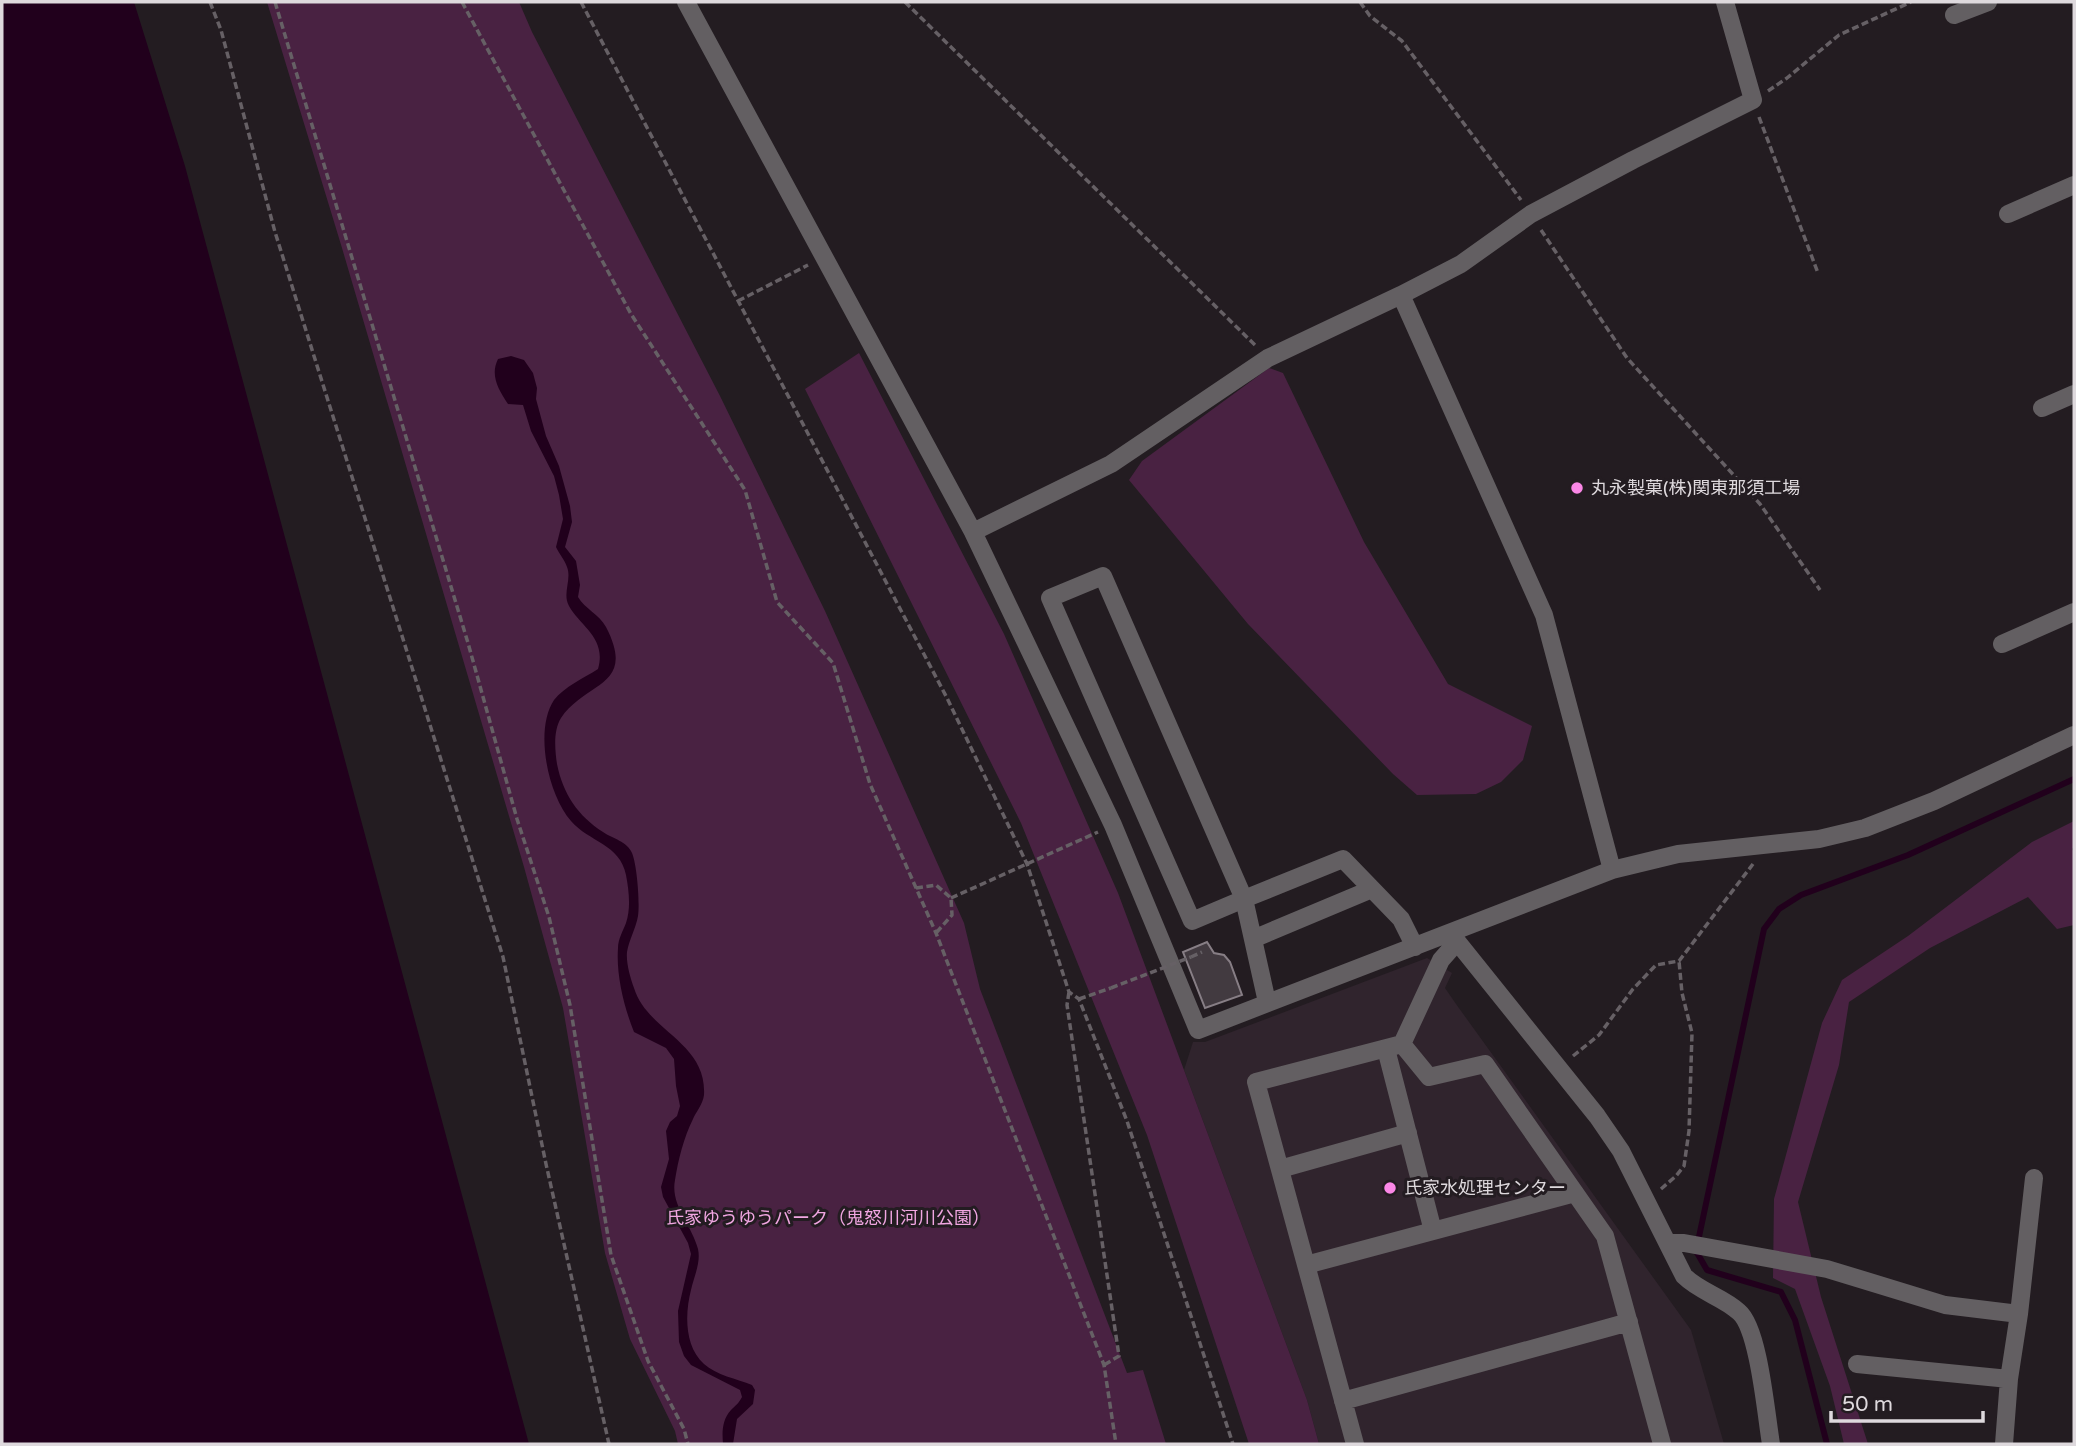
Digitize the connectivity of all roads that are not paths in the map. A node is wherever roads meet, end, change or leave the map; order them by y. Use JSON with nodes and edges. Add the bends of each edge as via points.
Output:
{"nodes":[{"id":1,"x":686,"y":2,"type":"edge"},
{"id":2,"x":1725,"y":2,"type":"edge"},
{"id":3,"x":1988,"y":2,"type":"edge"},
{"id":4,"x":1954,"y":15,"type":"dead end"},
{"id":5,"x":2074,"y":185,"type":"edge"},
{"id":6,"x":2008,"y":214,"type":"dead end"},
{"id":7,"x":1401,"y":295,"type":"junction"},
{"id":8,"x":2074,"y":394,"type":"edge"},
{"id":9,"x":2042,"y":408,"type":"dead end"},
{"id":10,"x":973,"y":532,"type":"junction"},
{"id":11,"x":2074,"y":612,"type":"edge"},
{"id":12,"x":2002,"y":644,"type":"dead end"},
{"id":13,"x":2074,"y":735,"type":"edge"},
{"id":14,"x":1612,"y":870,"type":"junction"},
{"id":15,"x":1372,"y":889,"type":"junction"},
{"id":16,"x":1244,"y":899,"type":"junction"},
{"id":17,"x":1453,"y":937,"type":"junction"},
{"id":18,"x":1253,"y":939,"type":"junction"},
{"id":19,"x":1415,"y":947,"type":"junction"},
{"id":20,"x":1267,"y":1002,"type":"junction"},
{"id":21,"x":1394,"y":1047,"type":"junction"},
{"id":22,"x":1408,"y":1133,"type":"junction"},
{"id":23,"x":1280,"y":1169,"type":"junction"},
{"id":24,"x":2034,"y":1178,"type":"dead end"},
{"id":25,"x":1575,"y":1193,"type":"junction"},
{"id":26,"x":1433,"y":1231,"type":"junction"},
{"id":27,"x":1676,"y":1243,"type":"junction"},
{"id":28,"x":1306,"y":1265,"type":"junction"},
{"id":29,"x":2020,"y":1314,"type":"junction"},
{"id":30,"x":1629,"y":1322,"type":"junction"},
{"id":31,"x":1857,"y":1364,"type":"dead end"},
{"id":32,"x":2009,"y":1379,"type":"junction"},
{"id":33,"x":1343,"y":1401,"type":"junction"},
{"id":34,"x":1355,"y":1444,"type":"edge"},
{"id":35,"x":1662,"y":1444,"type":"edge"},
{"id":36,"x":1771,"y":1444,"type":"edge"},
{"id":37,"x":2004,"y":1444,"type":"edge"}],
"edges":[{"from":1,"to":10,"type":"street"},
{"from":2,"to":7,"type":"street","via":[[1753,100],[1531,214],[1461,264]]},
{"from":3,"to":4,"type":"street"},
{"from":5,"to":6,"type":"street"},
{"from":7,"to":10,"type":"street","via":[[1268,358],[1111,464]]},
{"from":7,"to":14,"type":"street","via":[[1544,615]]},
{"from":8,"to":9,"type":"street"},
{"from":10,"to":20,"type":"street","via":[[1113,825],[1198,1030]]},
{"from":11,"to":12,"type":"street"},
{"from":13,"to":14,"type":"street","via":[[1865,828],[1819,839],[1678,854]]},
{"from":14,"to":17,"type":"street"},
{"from":15,"to":16,"type":"street","via":[[1343,859]]},
{"from":15,"to":18,"type":"street"},
{"from":15,"to":19,"type":"street","via":[[1401,919]]},
{"from":16,"to":16,"type":"street","via":[[1192,921],[1050,598],[1103,576]]},
{"from":16,"to":18,"type":"street"},
{"from":17,"to":19,"type":"street"},
{"from":17,"to":21,"type":"street"},
{"from":17,"to":27,"type":"street","via":[[1621,1151]]},
{"from":18,"to":20,"type":"street"},
{"from":19,"to":20,"type":"street"},
{"from":21,"to":22,"type":"street"},
{"from":21,"to":23,"type":"street","via":[[1256,1082]]},
{"from":21,"to":25,"type":"street","via":[[1429,1077],[1485,1064]]},
{"from":22,"to":23,"type":"street"},
{"from":22,"to":26,"type":"street"},
{"from":23,"to":28,"type":"street"},
{"from":24,"to":29,"type":"street"},
{"from":25,"to":26,"type":"street"},
{"from":25,"to":30,"type":"street","via":[[1605,1236]]},
{"from":26,"to":28,"type":"street"},
{"from":27,"to":29,"type":"street","via":[[1827,1269],[1945,1305]]},
{"from":27,"to":36,"type":"street","via":[[1684,1276],[1739,1311],[1748,1324]]},
{"from":28,"to":33,"type":"street"},
{"from":29,"to":32,"type":"street"},
{"from":30,"to":33,"type":"street"},
{"from":30,"to":35,"type":"street"},
{"from":31,"to":32,"type":"street"},
{"from":32,"to":37,"type":"street"},
{"from":33,"to":34,"type":"street"}]}
